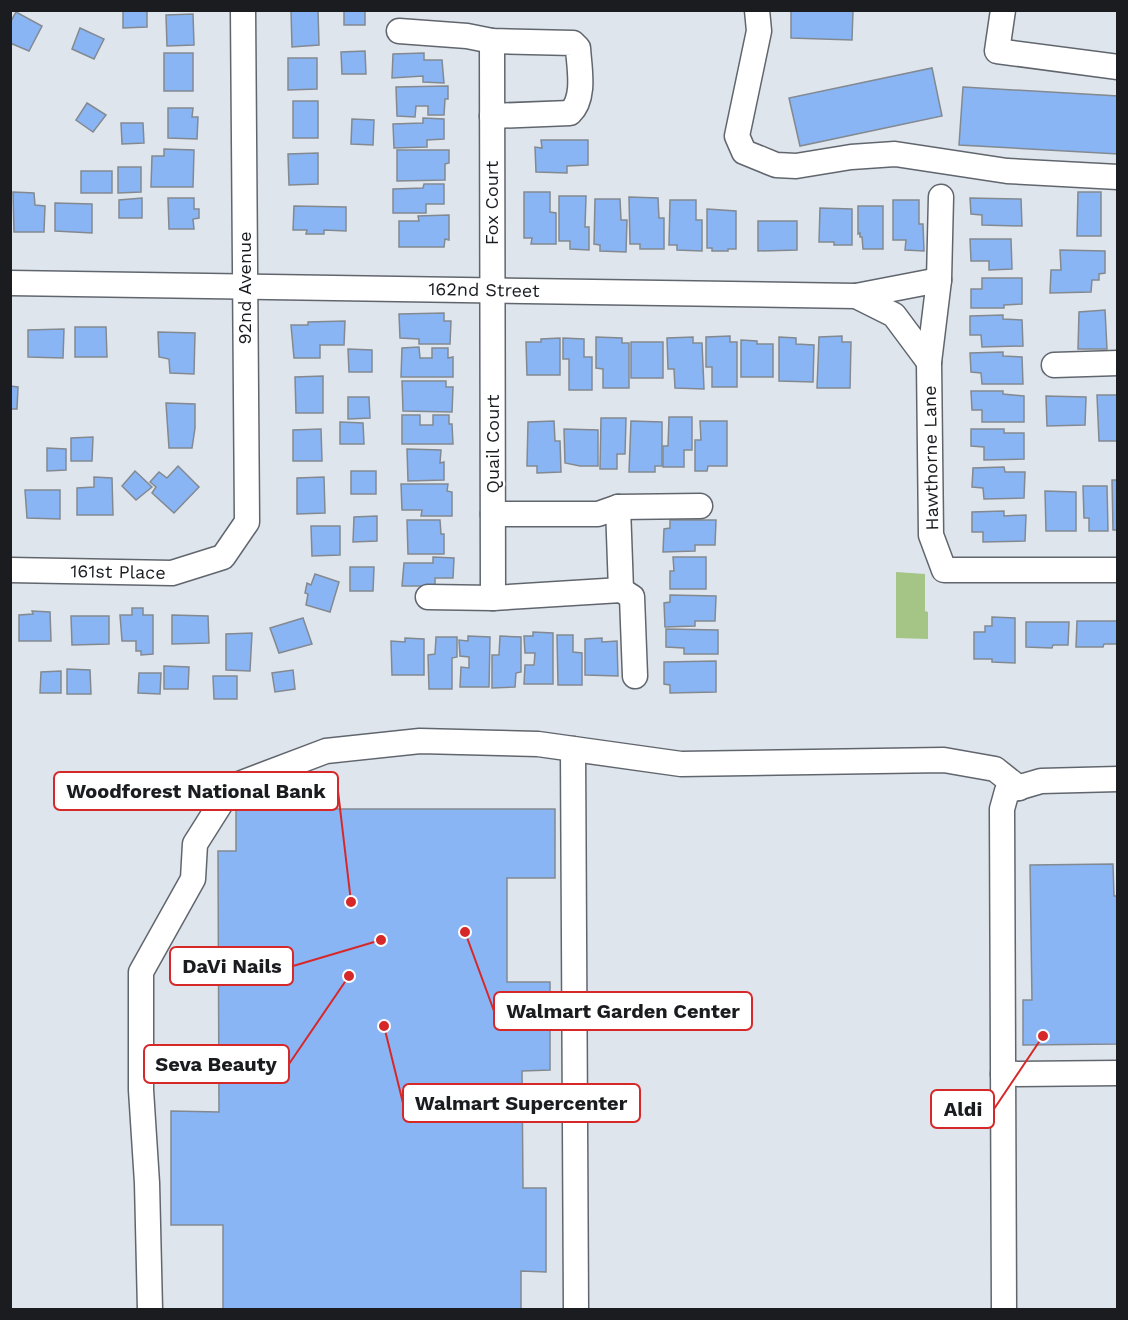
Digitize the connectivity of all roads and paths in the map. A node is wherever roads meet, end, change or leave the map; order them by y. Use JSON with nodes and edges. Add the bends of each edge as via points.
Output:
{"nodes":[{"id":1,"x":243,"y":10,"type":"edge"},
{"id":2,"x":757,"y":10,"type":"edge"},
{"id":3,"x":1003,"y":10,"type":"edge"},
{"id":4,"x":399,"y":32,"type":"dead end"},
{"id":5,"x":492,"y":41,"type":"junction"},
{"id":6,"x":1118,"y":68,"type":"edge"},
{"id":7,"x":492,"y":116,"type":"junction"},
{"id":8,"x":1118,"y":177,"type":"edge"},
{"id":9,"x":940,"y":197,"type":"dead end"},
{"id":10,"x":939,"y":280,"type":"junction"},
{"id":11,"x":10,"y":283,"type":"edge"},
{"id":12,"x":245,"y":286,"type":"junction"},
{"id":13,"x":492,"y":290,"type":"junction"},
{"id":14,"x":856,"y":296,"type":"junction"},
{"id":15,"x":929,"y":362,"type":"junction"},
{"id":16,"x":1118,"y":363,"type":"edge"},
{"id":17,"x":1054,"y":365,"type":"dead end"},
{"id":18,"x":700,"y":506,"type":"dead end"},
{"id":19,"x":618,"y":507,"type":"junction"},
{"id":20,"x":493,"y":514,"type":"junction"},
{"id":21,"x":223,"y":557,"type":"joint"},
{"id":22,"x":10,"y":570,"type":"edge"},
{"id":23,"x":1118,"y":570,"type":"edge"},
{"id":24,"x":621,"y":590,"type":"junction"},
{"id":25,"x":428,"y":597,"type":"dead end"},
{"id":26,"x":493,"y":598,"type":"junction"},
{"id":27,"x":635,"y":676,"type":"dead end"},
{"id":28,"x":573,"y":749,"type":"junction"},
{"id":29,"x":1118,"y":779,"type":"edge"},
{"id":30,"x":1019,"y":788,"type":"junction"},
{"id":31,"x":1118,"y":1073,"type":"edge"},
{"id":32,"x":1003,"y":1074,"type":"junction"},
{"id":33,"x":150,"y":1310,"type":"edge"},
{"id":34,"x":576,"y":1310,"type":"edge"},
{"id":35,"x":1004,"y":1310,"type":"edge"}],
"edges":[{"from":1,"to":12,"type":"street","name":"92nd Avenue"},
{"from":2,"to":8,"type":"street","via":[[759,31],[737,136],[744,152],[758,159],[796,166],[894,154],[1007,171]]},
{"from":3,"to":6,"type":"street","via":[[997,51]]},
{"from":4,"to":5,"type":"street"},
{"from":5,"to":7,"type":"street","name":"Fox Court"},
{"from":5,"to":7,"type":"street","via":[[573,42],[578,48],[580,93],[570,112]]},
{"from":7,"to":13,"type":"street","name":"Fox Court"},
{"from":9,"to":10,"type":"street","name":"Hawthorne Lane"},
{"from":10,"to":14,"type":"street"},
{"from":10,"to":15,"type":"street","name":"Hawthorne Lane"},
{"from":11,"to":12,"type":"street","name":"162nd Street"},
{"from":12,"to":13,"type":"street","name":"162nd Street"},
{"from":12,"to":21,"type":"street","name":"92nd Avenue","via":[[247,522]]},
{"from":13,"to":14,"type":"street","name":"162nd Street"},
{"from":13,"to":20,"type":"street","name":"Quail Court"},
{"from":14,"to":15,"type":"street","name":"162nd Street","via":[[894,315]]},
{"from":15,"to":23,"type":"street","name":"Hawthorne Lane","via":[[931,535],[944,570]]},
{"from":16,"to":17,"type":"street"},
{"from":18,"to":19,"type":"street"},
{"from":19,"to":20,"type":"street","via":[[598,514]]},
{"from":19,"to":24,"type":"street"},
{"from":20,"to":26,"type":"street","name":"Quail Court"},
{"from":21,"to":22,"type":"street","name":"161st Place","via":[[172,573]]},
{"from":24,"to":26,"type":"street"},
{"from":24,"to":27,"type":"street","via":[[632,597]]},
{"from":25,"to":26,"type":"street"},
{"from":28,"to":30,"type":"street","via":[[681,764],[944,760],[995,769]]},
{"from":28,"to":33,"type":"street","via":[[538,744],[420,741],[338,749],[231,787],[195,844],[193,879],[141,972],[141,1090]]},
{"from":28,"to":34,"type":"street"},
{"from":29,"to":30,"type":"street","via":[[1041,781]]},
{"from":30,"to":32,"type":"street","via":[[1007,791],[1002,809]]},
{"from":31,"to":32,"type":"street"},
{"from":32,"to":35,"type":"street"}]}
